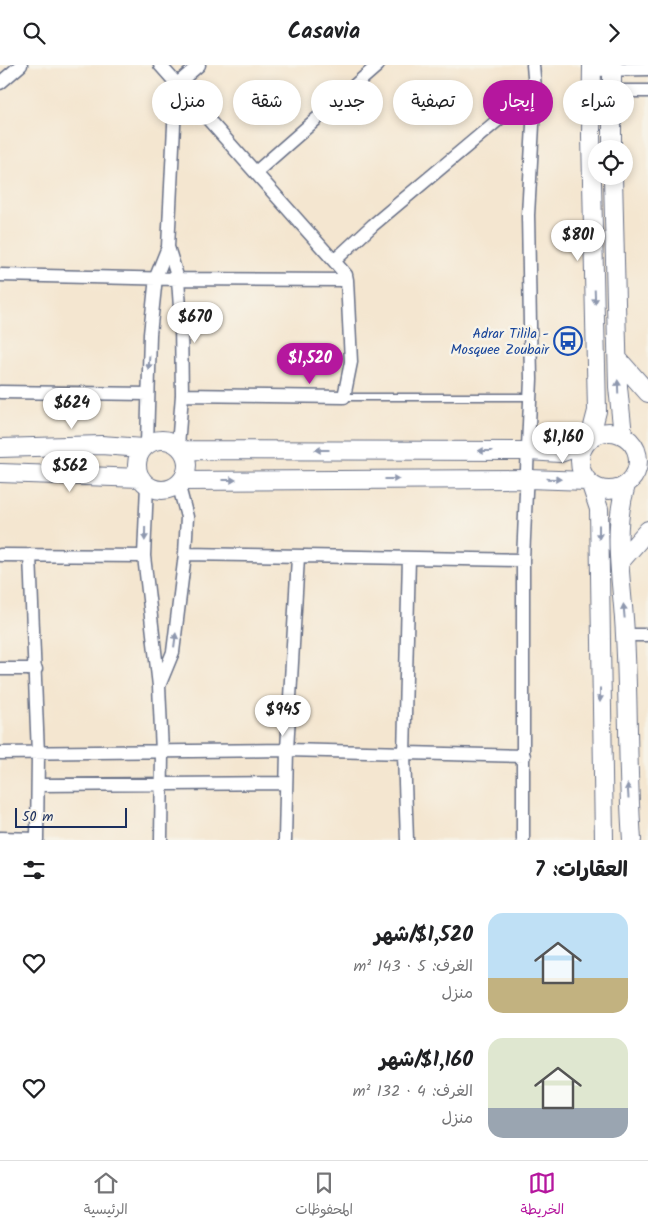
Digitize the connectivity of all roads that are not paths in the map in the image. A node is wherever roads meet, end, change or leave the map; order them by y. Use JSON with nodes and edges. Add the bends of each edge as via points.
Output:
{"nodes":[{"id":1,"x":21,"y":65,"type":"edge"},
{"id":2,"x":160,"y":65,"type":"edge"},
{"id":3,"x":199,"y":65,"type":"edge"},
{"id":4,"x":378,"y":65,"type":"edge"},
{"id":5,"x":533,"y":65,"type":"edge"},
{"id":6,"x":612,"y":67,"type":"edge"},
{"id":7,"x":593,"y":68,"type":"edge"},
{"id":8,"x":648,"y":69,"type":"edge"},
{"id":9,"x":172,"y":80,"type":"edge"},
{"id":10,"x":182,"y":80,"type":"edge"},
{"id":11,"x":534,"y":80,"type":"edge"},
{"id":12,"x":612,"y":80,"type":"edge"},
{"id":13,"x":0,"y":83,"type":"edge"},
{"id":14,"x":634,"y":91,"type":"edge"},
{"id":15,"x":648,"y":91,"type":"edge"},
{"id":16,"x":174,"y":125,"type":"edge"},
{"id":17,"x":213,"y":125,"type":"edge"},
{"id":18,"x":492,"y":125,"type":"edge"},
{"id":19,"x":533,"y":125,"type":"edge"},
{"id":20,"x":591,"y":125,"type":"edge"},
{"id":21,"x":612,"y":125,"type":"edge"},
{"id":22,"x":612,"y":140,"type":"edge"},
{"id":23,"x":256,"y":172,"type":"junction"},
{"id":24,"x":613,"y":185,"type":"edge"},
{"id":25,"x":168,"y":247,"type":"junction"},
{"id":26,"x":334,"y":261,"type":"junction"},
{"id":27,"x":0,"y":275,"type":"edge"},
{"id":28,"x":156,"y":277,"type":"junction"},
{"id":29,"x":178,"y":279,"type":"junction"},
{"id":30,"x":347,"y":279,"type":"junction"},
{"id":31,"x":618,"y":359,"type":"junction"},
{"id":32,"x":0,"y":392,"type":"edge"},
{"id":33,"x":648,"y":393,"type":"edge"},
{"id":34,"x":148,"y":394,"type":"junction"},
{"id":35,"x":182,"y":395,"type":"junction"},
{"id":36,"x":344,"y":397,"type":"junction"},
{"id":37,"x":530,"y":397,"type":"junction"},
{"id":38,"x":627,"y":438,"type":"junction"},
{"id":39,"x":587,"y":441,"type":"junction"},
{"id":40,"x":648,"y":446,"type":"edge"},
{"id":41,"x":145,"y":447,"type":"junction"},
{"id":42,"x":180,"y":448,"type":"junction"},
{"id":43,"x":0,"y":449,"type":"edge"},
{"id":44,"x":529,"y":451,"type":"junction"},
{"id":45,"x":0,"y":473,"type":"edge"},
{"id":46,"x":528,"y":479,"type":"junction"},
{"id":47,"x":636,"y":480,"type":"edge"},
{"id":48,"x":144,"y":482,"type":"junction"},
{"id":49,"x":179,"y":482,"type":"junction"},
{"id":50,"x":589,"y":483,"type":"junction"},
{"id":51,"x":648,"y":531,"type":"edge"},
{"id":52,"x":185,"y":554,"type":"junction"},
{"id":53,"x":0,"y":555,"type":"edge"},
{"id":54,"x":30,"y":555,"type":"junction"},
{"id":55,"x":144,"y":556,"type":"junction"},
{"id":56,"x":298,"y":557,"type":"junction"},
{"id":57,"x":409,"y":559,"type":"junction"},
{"id":58,"x":523,"y":560,"type":"junction"},
{"id":59,"x":620,"y":561,"type":"junction"},
{"id":60,"x":625,"y":635,"type":"junction"},
{"id":61,"x":648,"y":635,"type":"edge"},
{"id":62,"x":0,"y":669,"type":"edge"},
{"id":63,"x":36,"y":669,"type":"junction"},
{"id":64,"x":159,"y":686,"type":"junction"},
{"id":65,"x":286,"y":750,"type":"junction"},
{"id":66,"x":162,"y":751,"type":"junction"},
{"id":67,"x":0,"y":753,"type":"edge"},
{"id":68,"x":38,"y":754,"type":"junction"},
{"id":69,"x":404,"y":754,"type":"junction"},
{"id":70,"x":524,"y":756,"type":"junction"},
{"id":71,"x":286,"y":783,"type":"junction"},
{"id":72,"x":38,"y":785,"type":"junction"},
{"id":73,"x":162,"y":785,"type":"junction"},
{"id":74,"x":0,"y":838,"type":"edge"},
{"id":75,"x":37,"y":839,"type":"edge"},
{"id":76,"x":161,"y":840,"type":"edge"},
{"id":77,"x":285,"y":840,"type":"edge"},
{"id":78,"x":406,"y":840,"type":"edge"},
{"id":79,"x":523,"y":840,"type":"edge"},
{"id":80,"x":604,"y":840,"type":"edge"},
{"id":81,"x":632,"y":840,"type":"edge"}],
"edges":[{"from":1,"to":13,"type":"street"},
{"from":2,"to":9,"type":"street"},
{"from":3,"to":10,"type":"street"},
{"from":4,"to":23,"type":"street"},
{"from":5,"to":11,"type":"street"},
{"from":6,"to":7,"type":"street"},
{"from":6,"to":8,"type":"street"},
{"from":6,"to":12,"type":"main road"},
{"from":14,"to":15,"type":"street"},
{"from":16,"to":25,"type":"street"},
{"from":17,"to":23,"type":"street"},
{"from":18,"to":26,"type":"street"},
{"from":19,"to":37,"type":"street","via":[[528,215]]},
{"from":20,"to":39,"type":"main road","one_way":true,"via":[[597,411]]},
{"from":21,"to":22,"type":"main road"},
{"from":23,"to":26,"type":"street"},
{"from":24,"to":31,"type":"main road"},
{"from":25,"to":28,"type":"street"},
{"from":25,"to":29,"type":"street"},
{"from":26,"to":30,"type":"street"},
{"from":27,"to":28,"type":"street"},
{"from":28,"to":29,"type":"street"},
{"from":28,"to":34,"type":"street","one_way":true},
{"from":29,"to":30,"type":"street"},
{"from":29,"to":35,"type":"street"},
{"from":30,"to":36,"type":"street","via":[[351,362]]},
{"from":31,"to":33,"type":"main road"},
{"from":38,"to":31,"type":"main road","one_way":true,"via":[[618,387]]},
{"from":32,"to":34,"type":"street"},
{"from":34,"to":41,"type":"street"},
{"from":35,"to":36,"type":"street"},
{"from":35,"to":42,"type":"street"},
{"from":36,"to":37,"type":"lane"},
{"from":37,"to":44,"type":"street"},
{"from":38,"to":39,"type":"main road","via":[[606,432]]},
{"from":38,"to":40,"type":"main road"},
{"from":38,"to":47,"type":"main road","via":[[638,459]]},
{"from":39,"to":44,"type":"main road","via":[[560,453]]},
{"from":39,"to":50,"type":"main road","via":[[579,463]]},
{"from":41,"to":42,"type":"main road","via":[[152,442],[166,440]]},
{"from":41,"to":43,"type":"main road","via":[[101,445]]},
{"from":41,"to":48,"type":"main road","via":[[137,463]]},
{"from":44,"to":42,"type":"main road","one_way":true},
{"from":42,"to":49,"type":"main road","via":[[186,466]]},
{"from":44,"to":46,"type":"street"},
{"from":45,"to":48,"type":"main road"},
{"from":49,"to":46,"type":"main road","one_way":true},
{"from":46,"to":50,"type":"main road","one_way":true},
{"from":46,"to":58,"type":"street"},
{"from":47,"to":50,"type":"main road","via":[[609,490]]},
{"from":47,"to":59,"type":"main road","via":[[619,507]]},
{"from":48,"to":49,"type":"main road","via":[[156,489],[166,489]]},
{"from":48,"to":55,"type":"street","one_way":true},
{"from":49,"to":52,"type":"street","via":[[187,517]]},
{"from":50,"to":80,"type":"main road","one_way":true,"via":[[599,509]]},
{"from":51,"to":59,"type":"main road"},
{"from":52,"to":56,"type":"street"},
{"from":64,"to":52,"type":"street","one_way":true,"via":[[174,652]]},
{"from":53,"to":54,"type":"street"},
{"from":54,"to":55,"type":"street"},
{"from":54,"to":63,"type":"street"},
{"from":55,"to":64,"type":"street"},
{"from":56,"to":57,"type":"street"},
{"from":56,"to":65,"type":"street"},
{"from":57,"to":58,"type":"street"},
{"from":57,"to":69,"type":"street"},
{"from":58,"to":70,"type":"street"},
{"from":60,"to":59,"type":"main road","one_way":true},
{"from":60,"to":61,"type":"street"},
{"from":81,"to":60,"type":"main road","one_way":true},
{"from":62,"to":63,"type":"street"},
{"from":63,"to":68,"type":"street"},
{"from":64,"to":66,"type":"street"},
{"from":65,"to":66,"type":"street"},
{"from":65,"to":69,"type":"street"},
{"from":65,"to":71,"type":"street"},
{"from":66,"to":68,"type":"street"},
{"from":66,"to":73,"type":"street"},
{"from":67,"to":68,"type":"street"},
{"from":68,"to":72,"type":"street"},
{"from":69,"to":70,"type":"street"},
{"from":69,"to":78,"type":"street"},
{"from":70,"to":79,"type":"street"},
{"from":71,"to":73,"type":"street"},
{"from":71,"to":77,"type":"street"},
{"from":72,"to":73,"type":"street"},
{"from":72,"to":75,"type":"street"},
{"from":73,"to":76,"type":"street"},
{"from":74,"to":75,"type":"street"}]}
